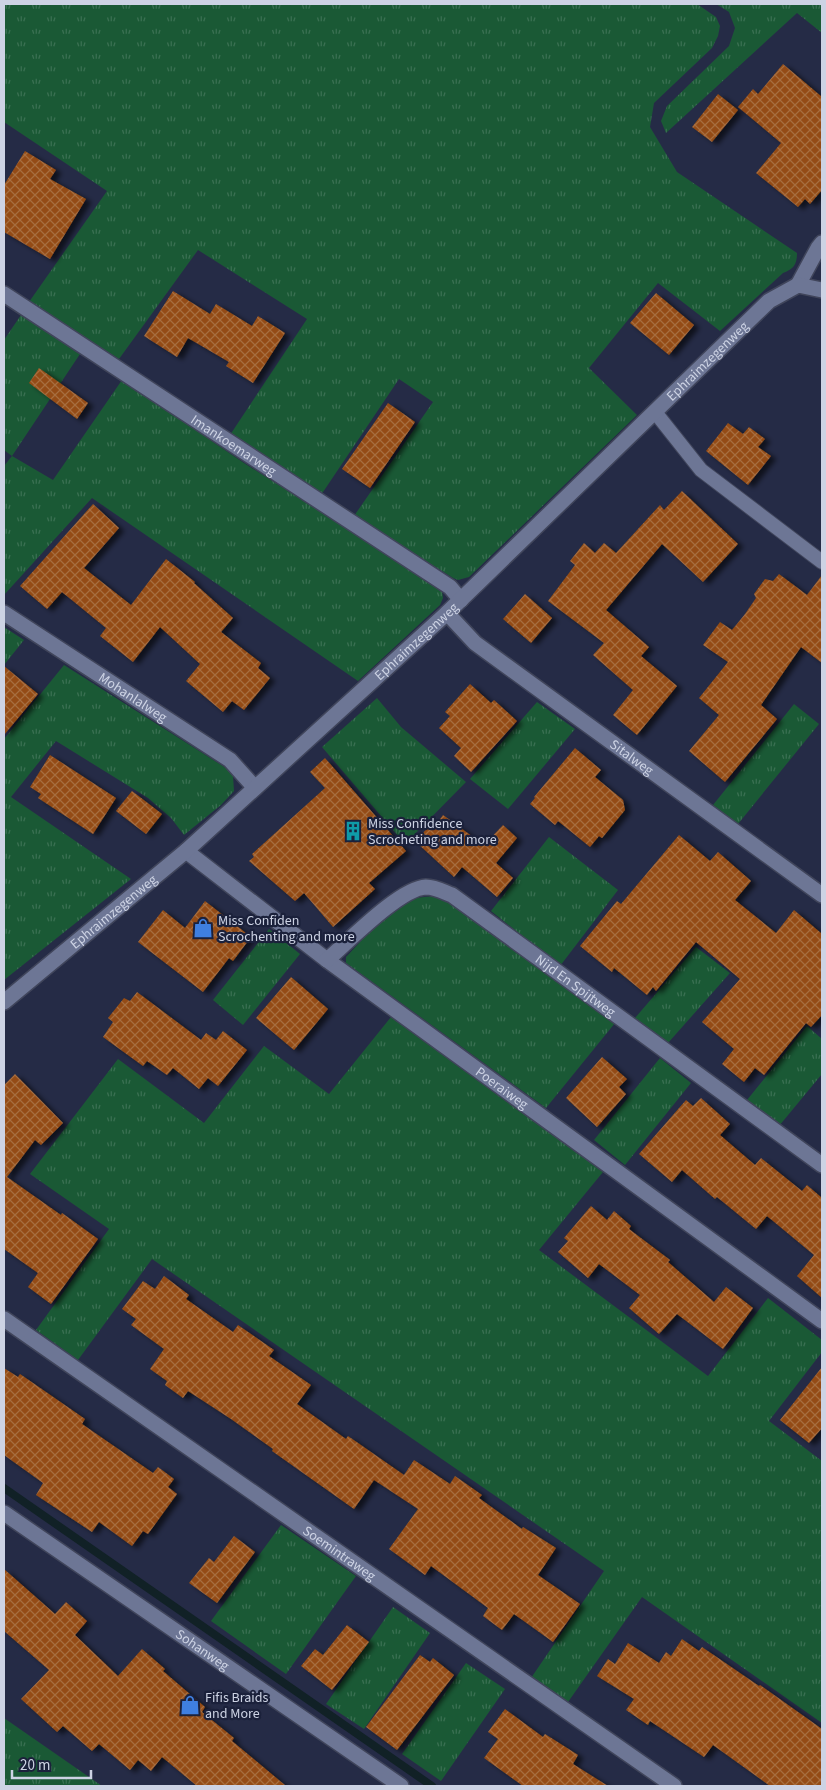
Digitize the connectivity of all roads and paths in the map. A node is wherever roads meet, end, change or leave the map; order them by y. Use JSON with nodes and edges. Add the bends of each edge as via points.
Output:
{"nodes":[{"id":1,"x":822,"y":243,"type":"edge"},
{"id":2,"x":798,"y":285,"type":"junction"},
{"id":3,"x":822,"y":290,"type":"edge"},
{"id":4,"x":4,"y":294,"type":"edge"},
{"id":5,"x":655,"y":412,"type":"junction"},
{"id":6,"x":822,"y":562,"type":"edge"},
{"id":7,"x":461,"y":600,"type":"junction"},
{"id":8,"x":447,"y":613,"type":"junction"},
{"id":9,"x":4,"y":614,"type":"edge"},
{"id":10,"x":255,"y":788,"type":"junction"},
{"id":11,"x":186,"y":851,"type":"junction"},
{"id":12,"x":822,"y":895,"type":"edge"},
{"id":13,"x":327,"y":960,"type":"junction"},
{"id":14,"x":4,"y":1002,"type":"edge"},
{"id":15,"x":822,"y":1164,"type":"edge"},
{"id":16,"x":4,"y":1319,"type":"edge"},
{"id":17,"x":822,"y":1321,"type":"edge"},
{"id":18,"x":4,"y":1514,"type":"edge"},
{"id":19,"x":401,"y":1786,"type":"edge"},
{"id":20,"x":674,"y":1786,"type":"edge"}],
"edges":[{"from":1,"to":2,"type":"street"},
{"from":2,"to":3,"type":"street"},
{"from":2,"to":5,"type":"street","name":"Ephraimzegenweg","via":[[769,301]]},
{"from":4,"to":7,"type":"street","name":"Imankoemarweg","via":[[450,587]]},
{"from":5,"to":6,"type":"lane","via":[[701,470]]},
{"from":5,"to":7,"type":"street","name":"Ephraimzegenweg"},
{"from":7,"to":8,"type":"street","name":"Ephraimzegenweg"},
{"from":8,"to":10,"type":"street","name":"Ephraimzegenweg"},
{"from":8,"to":12,"type":"street","name":"Sitalweg","via":[[475,643]]},
{"from":9,"to":10,"type":"street","name":"Mohanlalweg","via":[[230,760]]},
{"from":10,"to":11,"type":"street","name":"Ephraimzegenweg"},
{"from":11,"to":13,"type":"street","name":"Poeraiweg"},
{"from":11,"to":14,"type":"street","name":"Ephraimzegenweg"},
{"from":13,"to":15,"type":"street","name":"Nijd En Spijtweg","via":[[396,900],[426,887],[452,895]]},
{"from":13,"to":17,"type":"street","name":"Poeraiweg"},
{"from":16,"to":20,"type":"street","name":"Soemintraweg"},
{"from":18,"to":19,"type":"street","name":"Sohanweg"}]}
